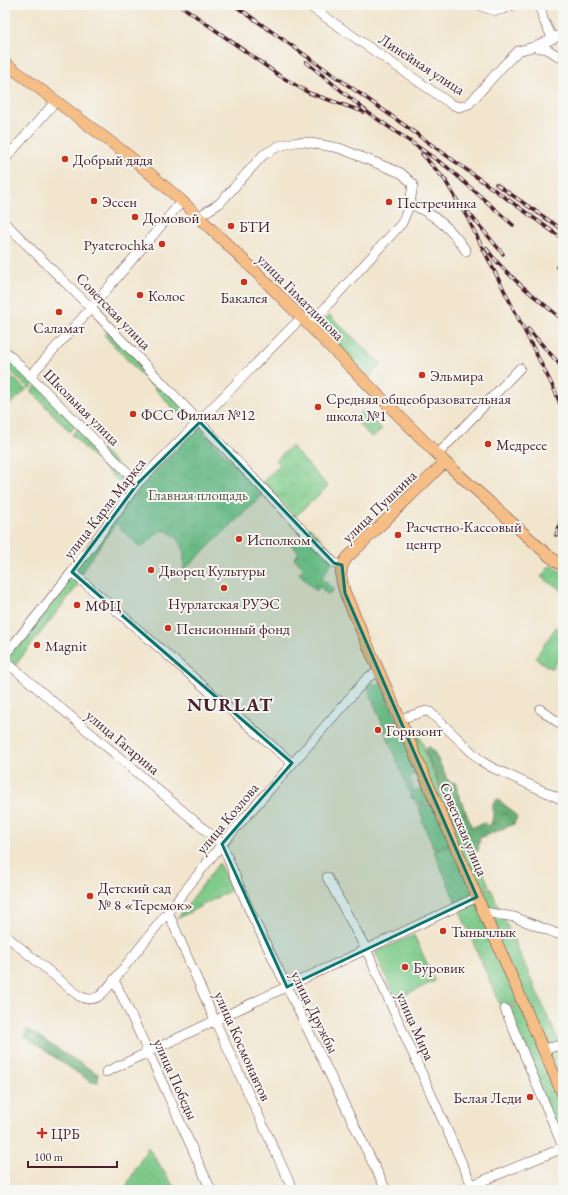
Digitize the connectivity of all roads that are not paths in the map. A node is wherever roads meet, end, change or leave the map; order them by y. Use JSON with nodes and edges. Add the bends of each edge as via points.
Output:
{"nodes":[{"id":1,"x":513,"y":5,"type":"edge"},
{"id":2,"x":310,"y":6,"type":"edge"},
{"id":3,"x":481,"y":6,"type":"dead end"},
{"id":4,"x":539,"y":6,"type":"edge"},
{"id":5,"x":563,"y":34,"type":"edge"},
{"id":6,"x":553,"y":39,"type":"junction"},
{"id":7,"x":533,"y":47,"type":"junction"},
{"id":8,"x":563,"y":59,"type":"edge"},
{"id":9,"x":5,"y":64,"type":"edge"},
{"id":10,"x":56,"y":101,"type":"junction"},
{"id":11,"x":5,"y":160,"type":"edge"},
{"id":12,"x":182,"y":201,"type":"junction"},
{"id":13,"x":410,"y":204,"type":"junction"},
{"id":14,"x":198,"y":217,"type":"junction"},
{"id":15,"x":5,"y":223,"type":"edge"},
{"id":16,"x":466,"y":252,"type":"dead end"},
{"id":17,"x":91,"y":308,"type":"junction"},
{"id":18,"x":305,"y":322,"type":"junction"},
{"id":19,"x":5,"y":351,"type":"edge"},
{"id":20,"x":520,"y":368,"type":"dead end"},
{"id":21,"x":31,"y":376,"type":"junction"},
{"id":22,"x":200,"y":422,"type":"junction"},
{"id":23,"x":441,"y":458,"type":"junction"},
{"id":24,"x":138,"y":483,"type":"junction"},
{"id":25,"x":563,"y":566,"type":"edge"},
{"id":26,"x":342,"y":570,"type":"junction"},
{"id":27,"x":72,"y":572,"type":"junction"},
{"id":28,"x":5,"y":655,"type":"edge"},
{"id":29,"x":5,"y":661,"type":"edge"},
{"id":30,"x":380,"y":672,"type":"junction"},
{"id":31,"x":540,"y":709,"type":"dead end"},
{"id":32,"x":400,"y":719,"type":"junction"},
{"id":33,"x":563,"y":726,"type":"edge"},
{"id":34,"x":292,"y":763,"type":"junction"},
{"id":35,"x":563,"y":800,"type":"edge"},
{"id":36,"x":222,"y":844,"type":"junction"},
{"id":37,"x":327,"y":876,"type":"dead end"},
{"id":38,"x":477,"y":897,"type":"junction"},
{"id":39,"x":168,"y":912,"type":"junction"},
{"id":40,"x":484,"y":912,"type":"junction"},
{"id":41,"x":5,"y":935,"type":"edge"},
{"id":42,"x":563,"y":936,"type":"edge"},
{"id":43,"x":366,"y":949,"type":"junction"},
{"id":44,"x":114,"y":980,"type":"junction"},
{"id":45,"x":287,"y":987,"type":"junction"},
{"id":46,"x":505,"y":1009,"type":"dead end"},
{"id":47,"x":215,"y":1020,"type":"junction"},
{"id":48,"x":563,"y":1045,"type":"edge"},
{"id":49,"x":543,"y":1049,"type":"junction"},
{"id":50,"x":148,"y":1052,"type":"junction"},
{"id":51,"x":106,"y":1072,"type":"dead end"},
{"id":52,"x":563,"y":1095,"type":"edge"},
{"id":53,"x":563,"y":1148,"type":"edge"},
{"id":54,"x":473,"y":1187,"type":"edge"},
{"id":55,"x":211,"y":1190,"type":"edge"},
{"id":56,"x":293,"y":1190,"type":"edge"},
{"id":57,"x":386,"y":1190,"type":"edge"},
{"id":58,"x":460,"y":1190,"type":"edge"}],
"edges":[{"from":1,"to":3,"type":"street","via":[[502,11],[493,11]]},
{"from":2,"to":7,"type":"street","name":"Линейная улица","via":[[451,104],[460,107],[469,104],[518,51]]},
{"from":4,"to":6,"type":"street"},
{"from":5,"to":6,"type":"street"},
{"from":6,"to":7,"type":"street"},
{"from":7,"to":8,"type":"street","via":[[547,49]]},
{"from":9,"to":10,"type":"main road","name":"улица Гиматдинова"},
{"from":10,"to":11,"type":"street"},
{"from":10,"to":12,"type":"main road","name":"улица Гиматдинова","via":[[143,167]]},
{"from":12,"to":14,"type":"main road","name":"улица Гиматдинова"},
{"from":12,"to":17,"type":"street"},
{"from":13,"to":14,"type":"street","name":"улица Карла Маркса","via":[[413,184],[401,173],[339,148],[296,142],[279,146],[263,155],[220,203]]},
{"from":13,"to":16,"type":"street","via":[[424,210],[448,227]]},
{"from":13,"to":18,"type":"street","name":"улица Карла Маркса","via":[[402,224],[325,308]]},
{"from":14,"to":18,"type":"main road","name":"улица Гиматдинова"},
{"from":15,"to":17,"type":"street","name":"Советская улица"},
{"from":17,"to":21,"type":"street"},
{"from":17,"to":22,"type":"street","name":"Советская улица"},
{"from":18,"to":22,"type":"street","name":"улица Карла Маркса"},
{"from":18,"to":23,"type":"main road","name":"улица Гиматдинова"},
{"from":19,"to":21,"type":"street","name":"Школьная улица"},
{"from":20,"to":23,"type":"street"},
{"from":21,"to":24,"type":"street","name":"Школьная улица"},
{"from":22,"to":24,"type":"street","name":"улица Карла Маркса"},
{"from":22,"to":26,"type":"street","name":"Советская улица"},
{"from":23,"to":25,"type":"main road","name":"улица Гиматдинова"},
{"from":23,"to":26,"type":"main road","name":"улица Пушкина","via":[[350,554]]},
{"from":24,"to":27,"type":"street","name":"улица Карла Маркса"},
{"from":26,"to":30,"type":"main road","name":"Советская улица","via":[[345,593]]},
{"from":27,"to":28,"type":"street","name":"улица Карла Маркса"},
{"from":27,"to":34,"type":"street"},
{"from":29,"to":36,"type":"street","name":"улица Гагарина"},
{"from":30,"to":32,"type":"main road","name":"Советская улица"},
{"from":30,"to":34,"type":"street","name":"улица Козлова","via":[[368,677]]},
{"from":31,"to":33,"type":"street"},
{"from":32,"to":35,"type":"street","via":[[430,712],[481,762]]},
{"from":32,"to":38,"type":"main road","name":"Советская улица"},
{"from":34,"to":36,"type":"street","name":"улица Козлова"},
{"from":36,"to":39,"type":"street","name":"улица Козлова"},
{"from":36,"to":45,"type":"street","name":"улица Дружбы","via":[[241,891]]},
{"from":37,"to":43,"type":"street","name":"улица Мира"},
{"from":38,"to":40,"type":"main road","name":"Советская улица"},
{"from":38,"to":43,"type":"street"},
{"from":39,"to":44,"type":"street","name":"улица Козлова"},
{"from":39,"to":47,"type":"street","name":"улица Космонавтов"},
{"from":40,"to":42,"type":"street","via":[[514,917]]},
{"from":40,"to":49,"type":"main road","name":"Советская улица"},
{"from":41,"to":44,"type":"street","name":"улица Козлова","via":[[79,996],[91,1000],[98,997]]},
{"from":43,"to":45,"type":"street"},
{"from":43,"to":54,"type":"street","name":"улица Мира"},
{"from":44,"to":50,"type":"street","name":"улица Победы"},
{"from":45,"to":47,"type":"street"},
{"from":45,"to":57,"type":"street","name":"улица Дружбы"},
{"from":46,"to":53,"type":"street"},
{"from":47,"to":50,"type":"street"},
{"from":47,"to":56,"type":"street","name":"улица Космонавтов"},
{"from":48,"to":49,"type":"street"},
{"from":49,"to":52,"type":"main road","name":"Советская улица"},
{"from":50,"to":51,"type":"street"},
{"from":50,"to":55,"type":"street","name":"улица Победы"},
{"from":53,"to":54,"type":"street"},
{"from":54,"to":58,"type":"street"}]}
